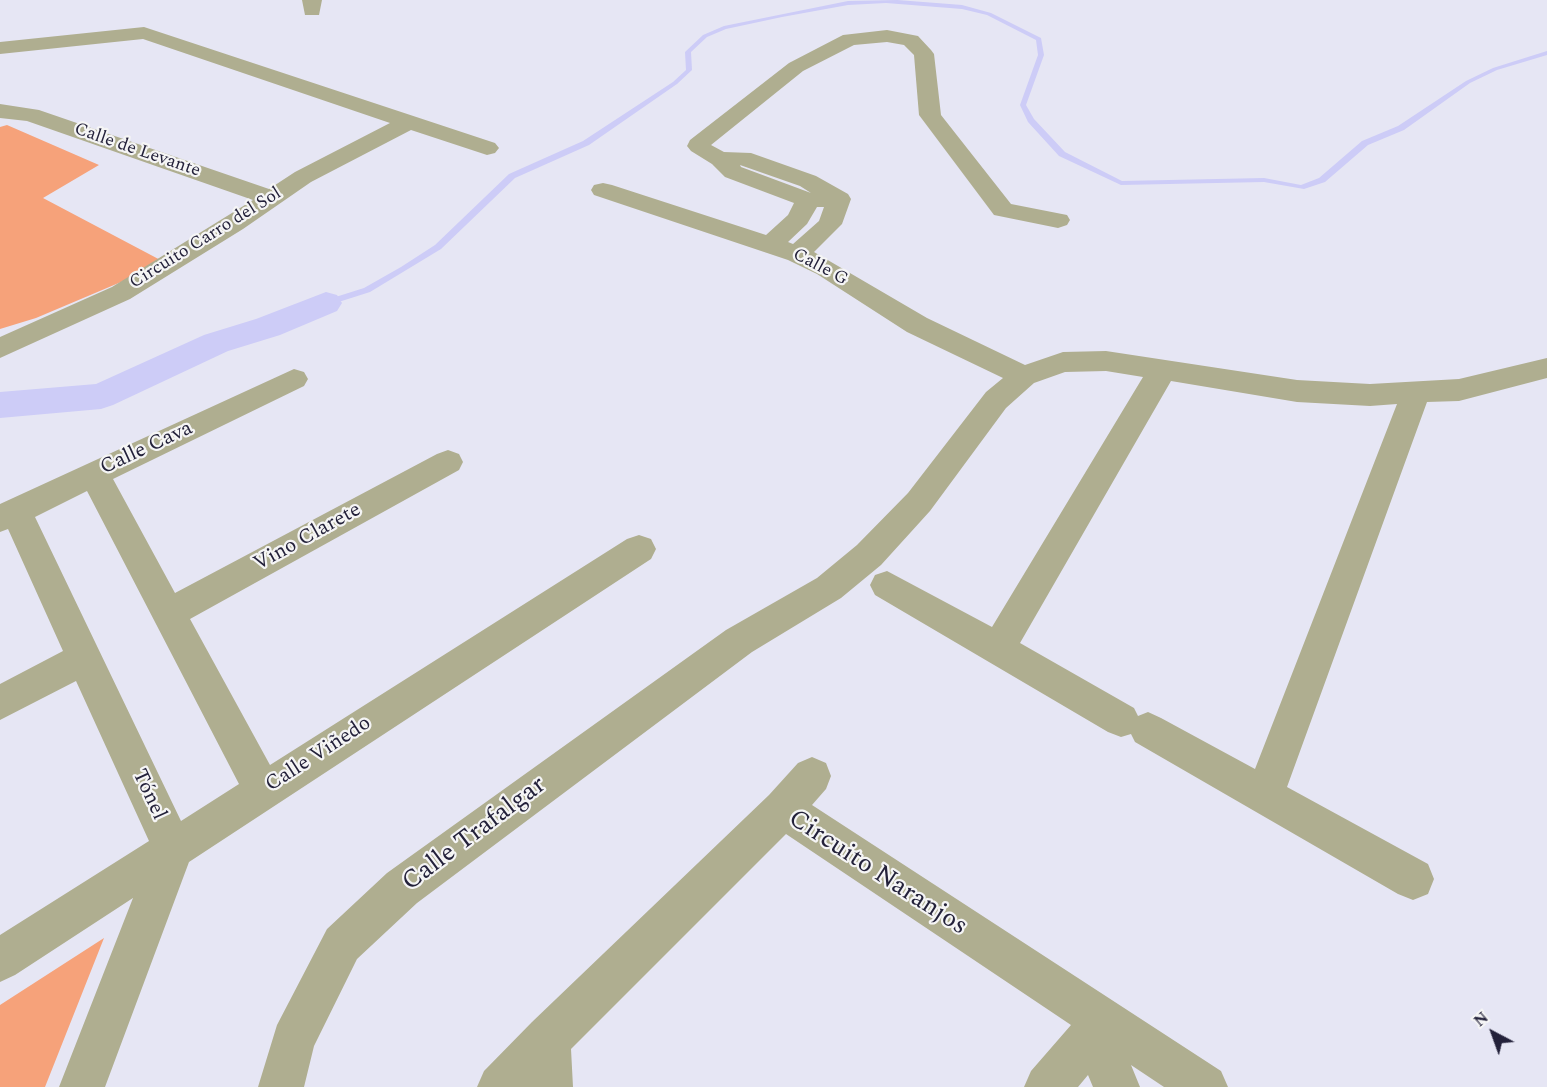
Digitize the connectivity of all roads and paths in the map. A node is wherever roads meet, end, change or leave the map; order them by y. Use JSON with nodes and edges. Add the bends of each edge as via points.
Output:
{"nodes":[{"id":1,"x":0,"y":49,"type":"edge"},
{"id":2,"x":0,"y":111,"type":"edge"},
{"id":3,"x":409,"y":122,"type":"junction"},
{"id":4,"x":487,"y":148,"type":"dead end"},
{"id":5,"x":720,"y":159,"type":"junction"},
{"id":6,"x":603,"y":190,"type":"dead end"},
{"id":7,"x":272,"y":198,"type":"junction"},
{"id":8,"x":839,"y":199,"type":"junction"},
{"id":9,"x":808,"y":200,"type":"junction"},
{"id":10,"x":1058,"y":220,"type":"dead end"},
{"id":11,"x":771,"y":244,"type":"junction"},
{"id":12,"x":797,"y":254,"type":"junction"},
{"id":13,"x":0,"y":348,"type":"edge"},
{"id":14,"x":1160,"y":368,"type":"junction"},
{"id":15,"x":1547,"y":368,"type":"edge"},
{"id":16,"x":1024,"y":376,"type":"junction"},
{"id":17,"x":294,"y":379,"type":"dead end"},
{"id":18,"x":1416,"y":392,"type":"junction"},
{"id":19,"x":448,"y":462,"type":"dead end"},
{"id":20,"x":94,"y":474,"type":"junction"},
{"id":21,"x":8,"y":515,"type":"edge"},
{"id":22,"x":639,"y":549,"type":"dead end"},
{"id":23,"x":887,"y":585,"type":"dead end"},
{"id":24,"x":168,"y":614,"type":"junction"},
{"id":25,"x":998,"y":649,"type":"junction"},
{"id":26,"x":85,"y":658,"type":"junction"},
{"id":27,"x":0,"y":703,"type":"edge"},
{"id":28,"x":812,"y":776,"type":"dead end"},
{"id":29,"x":263,"y":791,"type":"junction"},
{"id":30,"x":1264,"y":795,"type":"junction"},
{"id":31,"x":783,"y":809,"type":"junction"},
{"id":32,"x":173,"y":849,"type":"junction"},
{"id":33,"x":1413,"y":879,"type":"dead end"},
{"id":34,"x":0,"y":960,"type":"edge"},
{"id":35,"x":1098,"y":1029,"type":"junction"},
{"id":36,"x":548,"y":1038,"type":"junction"},
{"id":37,"x":82,"y":1087,"type":"edge"},
{"id":38,"x":281,"y":1087,"type":"edge"},
{"id":39,"x":500,"y":1087,"type":"edge"},
{"id":40,"x":550,"y":1087,"type":"edge"},
{"id":41,"x":1047,"y":1087,"type":"edge"},
{"id":42,"x":1117,"y":1087,"type":"edge"},
{"id":43,"x":1205,"y":1087,"type":"edge"}],
"edges":[{"from":1,"to":3,"type":"street","via":[[144,33]]},
{"from":2,"to":7,"type":"street","name":"Calle de Levante","via":[[31,115]]},
{"from":3,"to":4,"type":"street"},
{"from":3,"to":7,"type":"street","name":"Circuito Carro del Sol","via":[[336,158]]},
{"from":5,"to":8,"type":"street","via":[[743,158],[808,181]]},
{"from":5,"to":9,"type":"street","via":[[733,172]]},
{"from":5,"to":10,"type":"street","via":[[704,151],[699,146],[701,140],[796,67],[850,39],[886,36],[911,40],[924,54],[930,115],[984,188],[1003,210]]},
{"from":6,"to":11,"type":"street","name":"Calle G"},
{"from":7,"to":13,"type":"street","name":"Circuito Carro del Sol","via":[[121,293]]},
{"from":8,"to":9,"type":"street"},
{"from":8,"to":12,"type":"street","via":[[830,224]]},
{"from":9,"to":11,"type":"street","via":[[798,219]]},
{"from":11,"to":12,"type":"street","name":"Calle G"},
{"from":12,"to":16,"type":"street","name":"Calle G","via":[[917,325]]},
{"from":14,"to":16,"type":"street","via":[[1106,360],[1063,362]]},
{"from":14,"to":18,"type":"street","via":[[1297,391],[1370,395]]},
{"from":14,"to":25,"type":"street","via":[[1156,383]]},
{"from":15,"to":18,"type":"street","via":[[1459,390]]},
{"from":16,"to":38,"type":"street","name":"Calle Trafalgar","via":[[996,400],[919,502],[869,555],[829,588],[739,641],[402,888],[342,944],[293,1041]]},
{"from":17,"to":20,"type":"street","name":"Calle Cava"},
{"from":18,"to":30,"type":"street"},
{"from":19,"to":24,"type":"street","name":"Vino Clarete"},
{"from":20,"to":21,"type":"street","name":"Calle Cava"},
{"from":20,"to":24,"type":"street"},
{"from":21,"to":26,"type":"street","name":"Tónel"},
{"from":22,"to":29,"type":"street","name":"Calle Viñedo"},
{"from":23,"to":25,"type":"street"},
{"from":24,"to":29,"type":"street"},
{"from":25,"to":30,"type":"street"},
{"from":26,"to":27,"type":"street"},
{"from":26,"to":32,"type":"street","name":"Tónel"},
{"from":28,"to":31,"type":"street"},
{"from":29,"to":32,"type":"street","name":"Calle Viñedo"},
{"from":30,"to":33,"type":"street"},
{"from":31,"to":35,"type":"street","name":"Circuito Naranjos"},
{"from":31,"to":36,"type":"street","name":"Circuito Naranjos"},
{"from":32,"to":34,"type":"street","name":"Calle Viñedo"},
{"from":32,"to":37,"type":"street"},
{"from":35,"to":41,"type":"street"},
{"from":35,"to":42,"type":"street"},
{"from":35,"to":43,"type":"street","name":"Circuito Naranjos"},
{"from":36,"to":39,"type":"street","name":"Circuito Naranjos"},
{"from":36,"to":40,"type":"street"}]}
